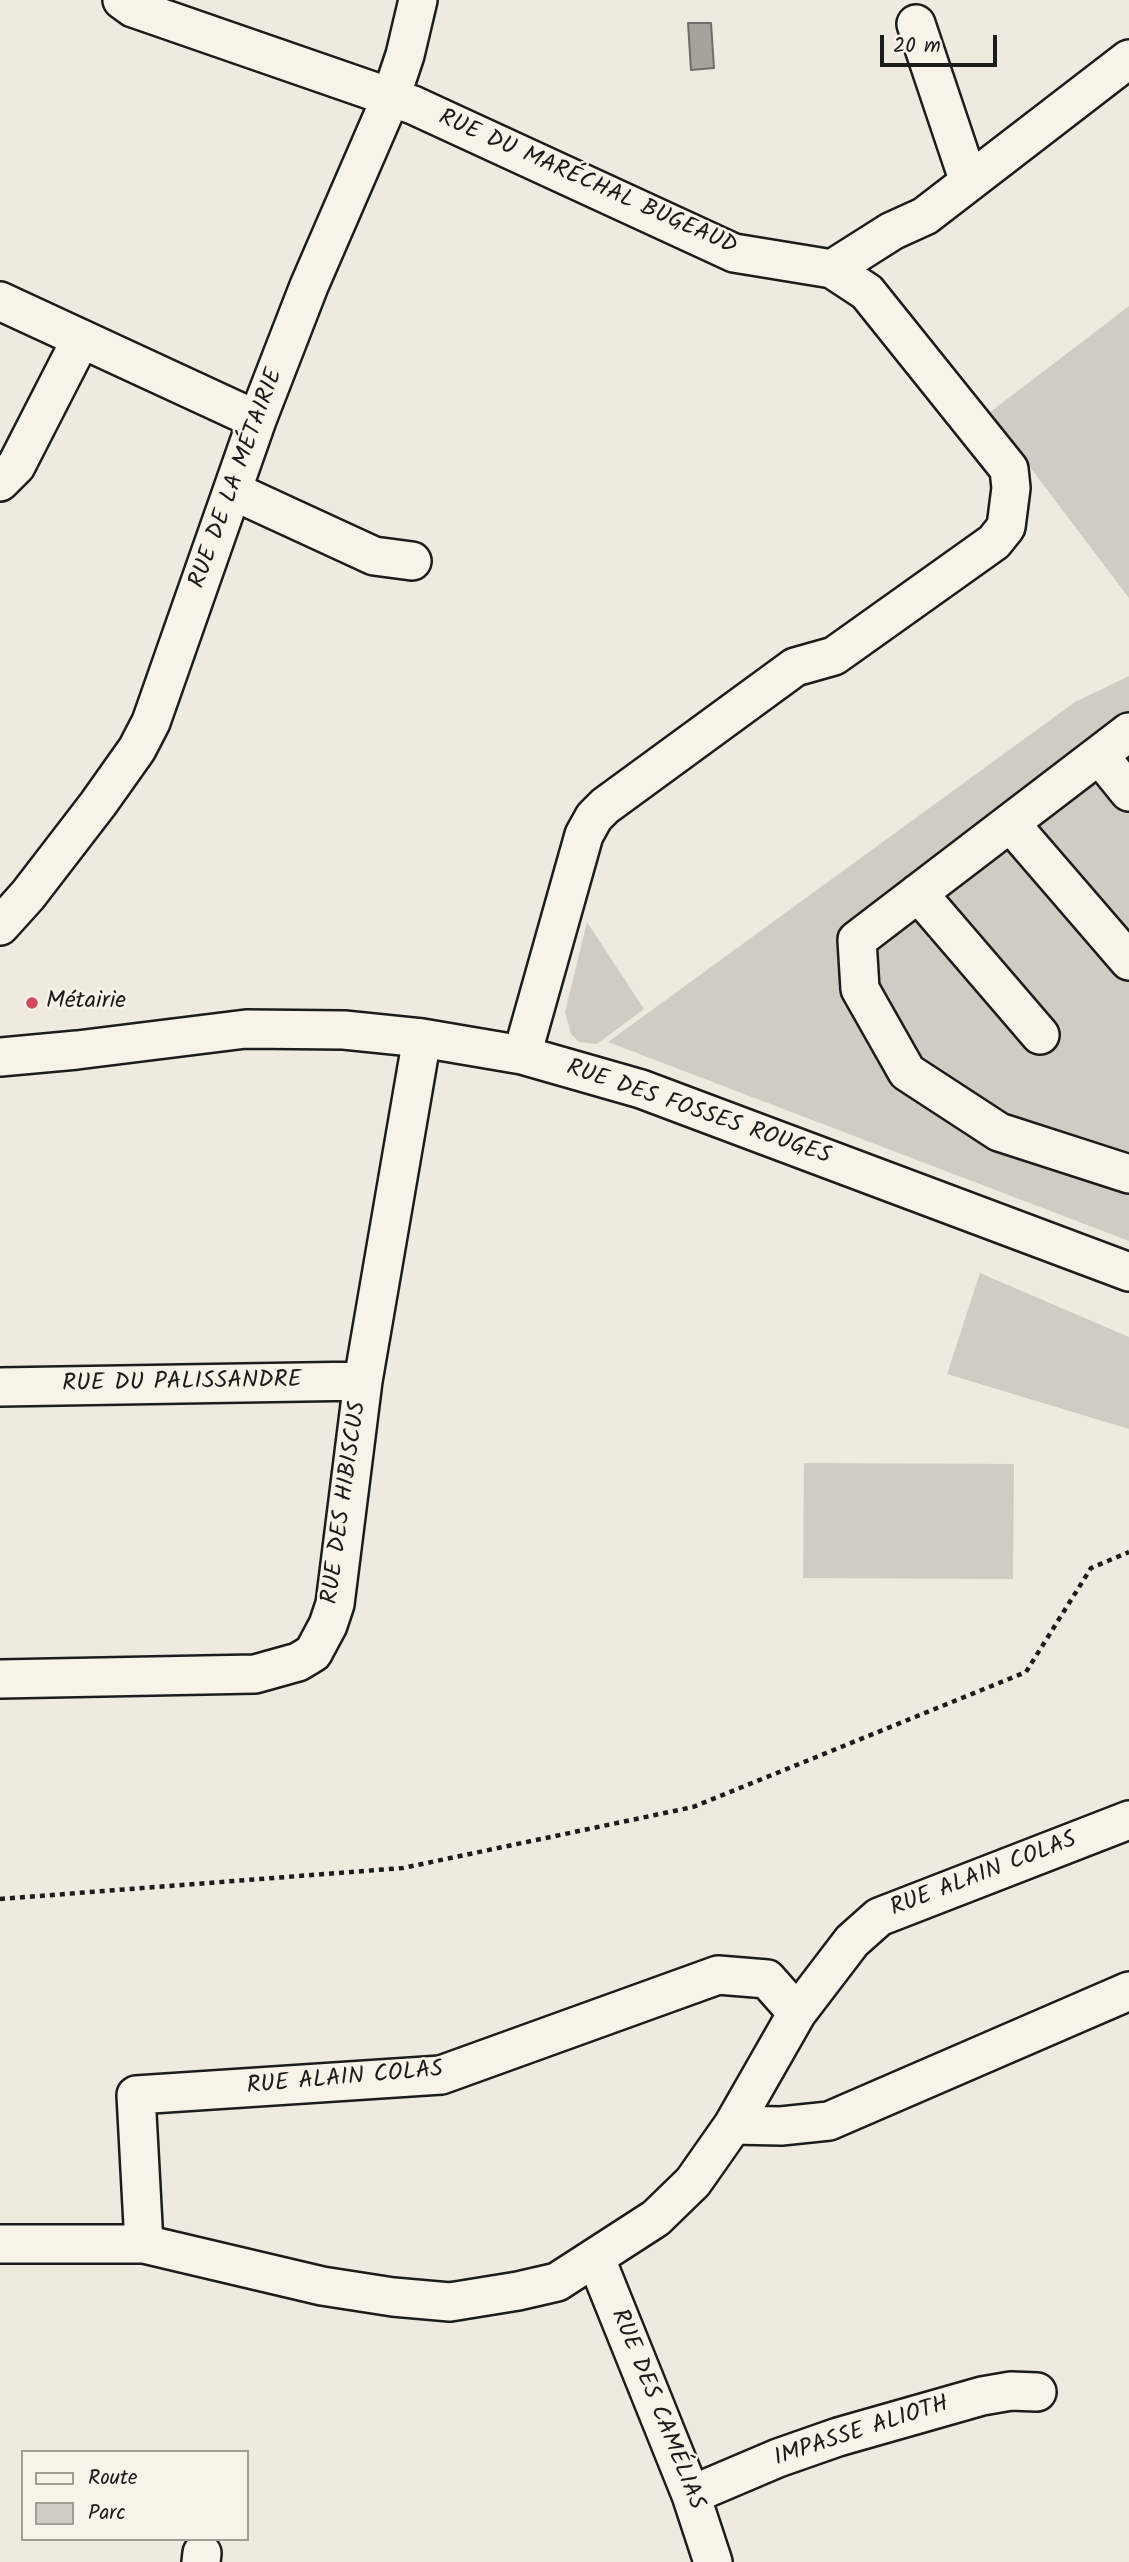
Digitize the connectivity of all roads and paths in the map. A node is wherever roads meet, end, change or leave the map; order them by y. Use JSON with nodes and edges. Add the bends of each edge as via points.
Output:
{"nodes":[{"id":1,"x":122,"y":0,"type":"edge"},
{"id":2,"x":418,"y":0,"type":"edge"},
{"id":3,"x":916,"y":24,"type":"dead end"},
{"id":4,"x":1129,"y":59,"type":"edge"},
{"id":5,"x":391,"y":97,"type":"junction"},
{"id":6,"x":969,"y":182,"type":"junction"},
{"id":7,"x":832,"y":269,"type":"junction"},
{"id":8,"x":0,"y":301,"type":"edge"},
{"id":9,"x":81,"y":339,"type":"junction"},
{"id":10,"x":257,"y":421,"type":"junction"},
{"id":11,"x":0,"y":482,"type":"edge"},
{"id":12,"x":233,"y":491,"type":"junction"},
{"id":13,"x":412,"y":561,"type":"dead end"},
{"id":14,"x":1129,"y":732,"type":"edge"},
{"id":15,"x":1099,"y":755,"type":"junction"},
{"id":16,"x":1129,"y":792,"type":"edge"},
{"id":17,"x":1010,"y":823,"type":"junction"},
{"id":18,"x":918,"y":893,"type":"junction"},
{"id":19,"x":0,"y":926,"type":"edge"},
{"id":20,"x":1129,"y":961,"type":"edge"},
{"id":21,"x":1040,"y":1035,"type":"dead end"},
{"id":22,"x":422,"y":1038,"type":"junction"},
{"id":23,"x":522,"y":1055,"type":"junction"},
{"id":24,"x":0,"y":1057,"type":"edge"},
{"id":25,"x":1129,"y":1174,"type":"edge"},
{"id":26,"x":1129,"y":1272,"type":"edge"},
{"id":27,"x":363,"y":1381,"type":"junction"},
{"id":28,"x":0,"y":1387,"type":"edge"},
{"id":29,"x":1129,"y":1552,"type":"edge"},
{"id":30,"x":0,"y":1679,"type":"edge"},
{"id":31,"x":1129,"y":1820,"type":"edge"},
{"id":32,"x":0,"y":1899,"type":"edge"},
{"id":33,"x":1129,"y":1991,"type":"edge"},
{"id":34,"x":797,"y":2013,"type":"junction"},
{"id":35,"x":733,"y":2125,"type":"junction"},
{"id":36,"x":0,"y":2244,"type":"edge"},
{"id":37,"x":144,"y":2244,"type":"junction"},
{"id":38,"x":596,"y":2259,"type":"junction"},
{"id":39,"x":1037,"y":2392,"type":"dead end"},
{"id":40,"x":691,"y":2495,"type":"junction"},
{"id":41,"x":713,"y":2562,"type":"edge"}],
"edges":[{"from":1,"to":5,"type":"street","name":"RUE DU MARÉCHAL BUGEAUD","via":[[133,8]]},
{"from":2,"to":5,"type":"street","name":"RUE DE LA MÉTAIRIE"},
{"from":3,"to":6,"type":"street"},
{"from":4,"to":6,"type":"street"},
{"from":5,"to":7,"type":"street","name":"RUE DU MARÉCHAL BUGEAUD","via":[[734,253]]},
{"from":5,"to":10,"type":"street","name":"RUE DE LA MÉTAIRIE","via":[[309,286]]},
{"from":6,"to":7,"type":"street","via":[[925,216]]},
{"from":7,"to":23,"type":"street","via":[[867,292],[1009,469],[1012,488],[1006,527],[994,542],[834,656],[795,667],[594,817],[584,835]]},
{"from":8,"to":9,"type":"street"},
{"from":9,"to":10,"type":"street"},
{"from":9,"to":11,"type":"street","via":[[16,466]]},
{"from":10,"to":12,"type":"street","name":"RUE DE LA MÉTAIRIE"},
{"from":12,"to":13,"type":"street","via":[[374,556]]},
{"from":12,"to":19,"type":"street","name":"RUE DE LA MÉTAIRIE","via":[[151,722],[137,749]]},
{"from":14,"to":15,"type":"street"},
{"from":15,"to":16,"type":"street"},
{"from":15,"to":17,"type":"street"},
{"from":17,"to":18,"type":"street"},
{"from":17,"to":20,"type":"street"},
{"from":18,"to":21,"type":"street"},
{"from":18,"to":25,"type":"street","via":[[857,940],[860,989],[907,1072],[999,1132]]},
{"from":22,"to":23,"type":"street","name":"RUE DES FOSSES ROUGES"},
{"from":22,"to":24,"type":"street","name":"RUE DES FOSSES ROUGES","via":[[344,1030],[246,1028]]},
{"from":22,"to":27,"type":"street","name":"RUE DES HIBISCUS"},
{"from":23,"to":26,"type":"street","name":"RUE DES FOSSES ROUGES","via":[[641,1089]]},
{"from":27,"to":28,"type":"street","name":"RUE DU PALISSANDRE"},
{"from":27,"to":30,"type":"street","name":"RUE DES HIBISCUS","via":[[335,1604],[313,1653],[256,1674]]},
{"from":29,"to":32,"type":"path","via":[[1091,1568],[1026,1672],[692,1807],[403,1868]]},
{"from":31,"to":34,"type":"street","name":"RUE ALAIN COLAS","via":[[878,1917],[852,1941]]},
{"from":33,"to":35,"type":"street","via":[[829,2120]]},
{"from":34,"to":35,"type":"street","name":"RUE ALAIN COLAS"},
{"from":34,"to":37,"type":"street","name":"RUE ALAIN COLAS","via":[[767,1979],[718,1975],[441,2076],[136,2095]]},
{"from":35,"to":38,"type":"street","name":"RUE ALAIN COLAS","via":[[693,2182],[656,2218]]},
{"from":36,"to":37,"type":"street","name":"RUE ALAIN COLAS"},
{"from":37,"to":38,"type":"street","name":"RUE ALAIN COLAS","via":[[322,2286],[450,2302],[557,2282]]},
{"from":38,"to":40,"type":"street","name":"RUE DES CAMÉLIAS"},
{"from":39,"to":40,"type":"street","name":"IMPASSE ALIOTH","via":[[982,2396],[838,2437]]},
{"from":40,"to":41,"type":"street","name":"RUE DES CAMÉLIAS"}]}
